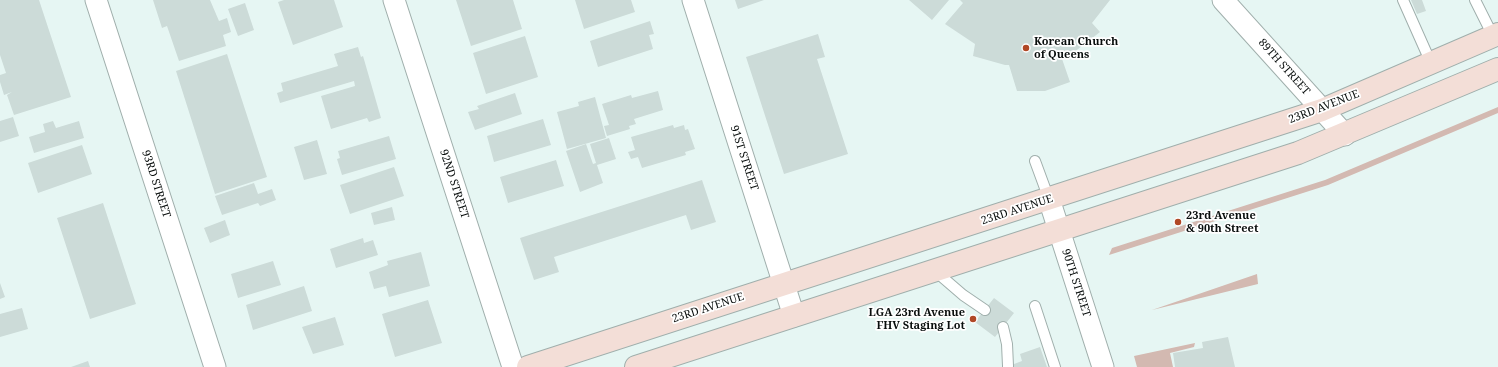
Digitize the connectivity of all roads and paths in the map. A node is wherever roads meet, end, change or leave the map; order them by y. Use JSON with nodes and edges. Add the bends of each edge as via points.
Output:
{"nodes":[{"id":1,"x":96,"y":0,"type":"edge"},
{"id":2,"x":394,"y":0,"type":"edge"},
{"id":3,"x":693,"y":0,"type":"edge"},
{"id":4,"x":1223,"y":0,"type":"edge"},
{"id":5,"x":1403,"y":0,"type":"edge"},
{"id":6,"x":1475,"y":0,"type":"edge"},
{"id":7,"x":1496,"y":38,"type":"edge"},
{"id":8,"x":1430,"y":63,"type":"junction"},
{"id":9,"x":1498,"y":69,"type":"edge"},
{"id":10,"x":1322,"y":110,"type":"junction"},
{"id":11,"x":1345,"y":135,"type":"junction"},
{"id":12,"x":1035,"y":161,"type":"dead end"},
{"id":13,"x":1049,"y":200,"type":"junction"},
{"id":14,"x":1059,"y":230,"type":"junction"},
{"id":15,"x":934,"y":270,"type":"junction"},
{"id":16,"x":784,"y":284,"type":"junction"},
{"id":17,"x":1035,"y":306,"type":"dead end"},
{"id":18,"x":984,"y":310,"type":"dead end"},
{"id":19,"x":794,"y":316,"type":"junction"},
{"id":20,"x":1003,"y":327,"type":"dead end"},
{"id":21,"x":1008,"y":366,"type":"edge"},
{"id":22,"x":215,"y":367,"type":"edge"},
{"id":23,"x":513,"y":367,"type":"edge"},
{"id":24,"x":528,"y":367,"type":"edge"},
{"id":25,"x":636,"y":367,"type":"edge"},
{"id":26,"x":1055,"y":367,"type":"edge"},
{"id":27,"x":1103,"y":367,"type":"edge"}],
"edges":[{"from":1,"to":22,"type":"street","name":"93RD STREET"},
{"from":2,"to":23,"type":"street","name":"92ND STREET"},
{"from":3,"to":16,"type":"street","name":"91ST STREET"},
{"from":4,"to":10,"type":"street","name":"89TH STREET"},
{"from":5,"to":8,"type":"lane"},
{"from":6,"to":7,"type":"lane"},
{"from":7,"to":8,"type":"street","name":"23RD AVENUE"},
{"from":8,"to":10,"type":"street","name":"23RD AVENUE"},
{"from":9,"to":11,"type":"street"},
{"from":10,"to":11,"type":"street","name":"89TH STREET"},
{"from":10,"to":13,"type":"street","name":"23RD AVENUE"},
{"from":11,"to":14,"type":"street","via":[[1298,153]]},
{"from":12,"to":13,"type":"lane"},
{"from":13,"to":14,"type":"street","name":"90TH STREET"},
{"from":13,"to":16,"type":"street","name":"23RD AVENUE"},
{"from":14,"to":15,"type":"street"},
{"from":14,"to":27,"type":"street","name":"90TH STREET"},
{"from":15,"to":18,"type":"lane"},
{"from":15,"to":19,"type":"street"},
{"from":16,"to":19,"type":"street","name":"91ST STREET"},
{"from":16,"to":24,"type":"street","name":"23RD AVENUE"},
{"from":17,"to":26,"type":"lane"},
{"from":19,"to":25,"type":"street"},
{"from":20,"to":21,"type":"lane"}]}
